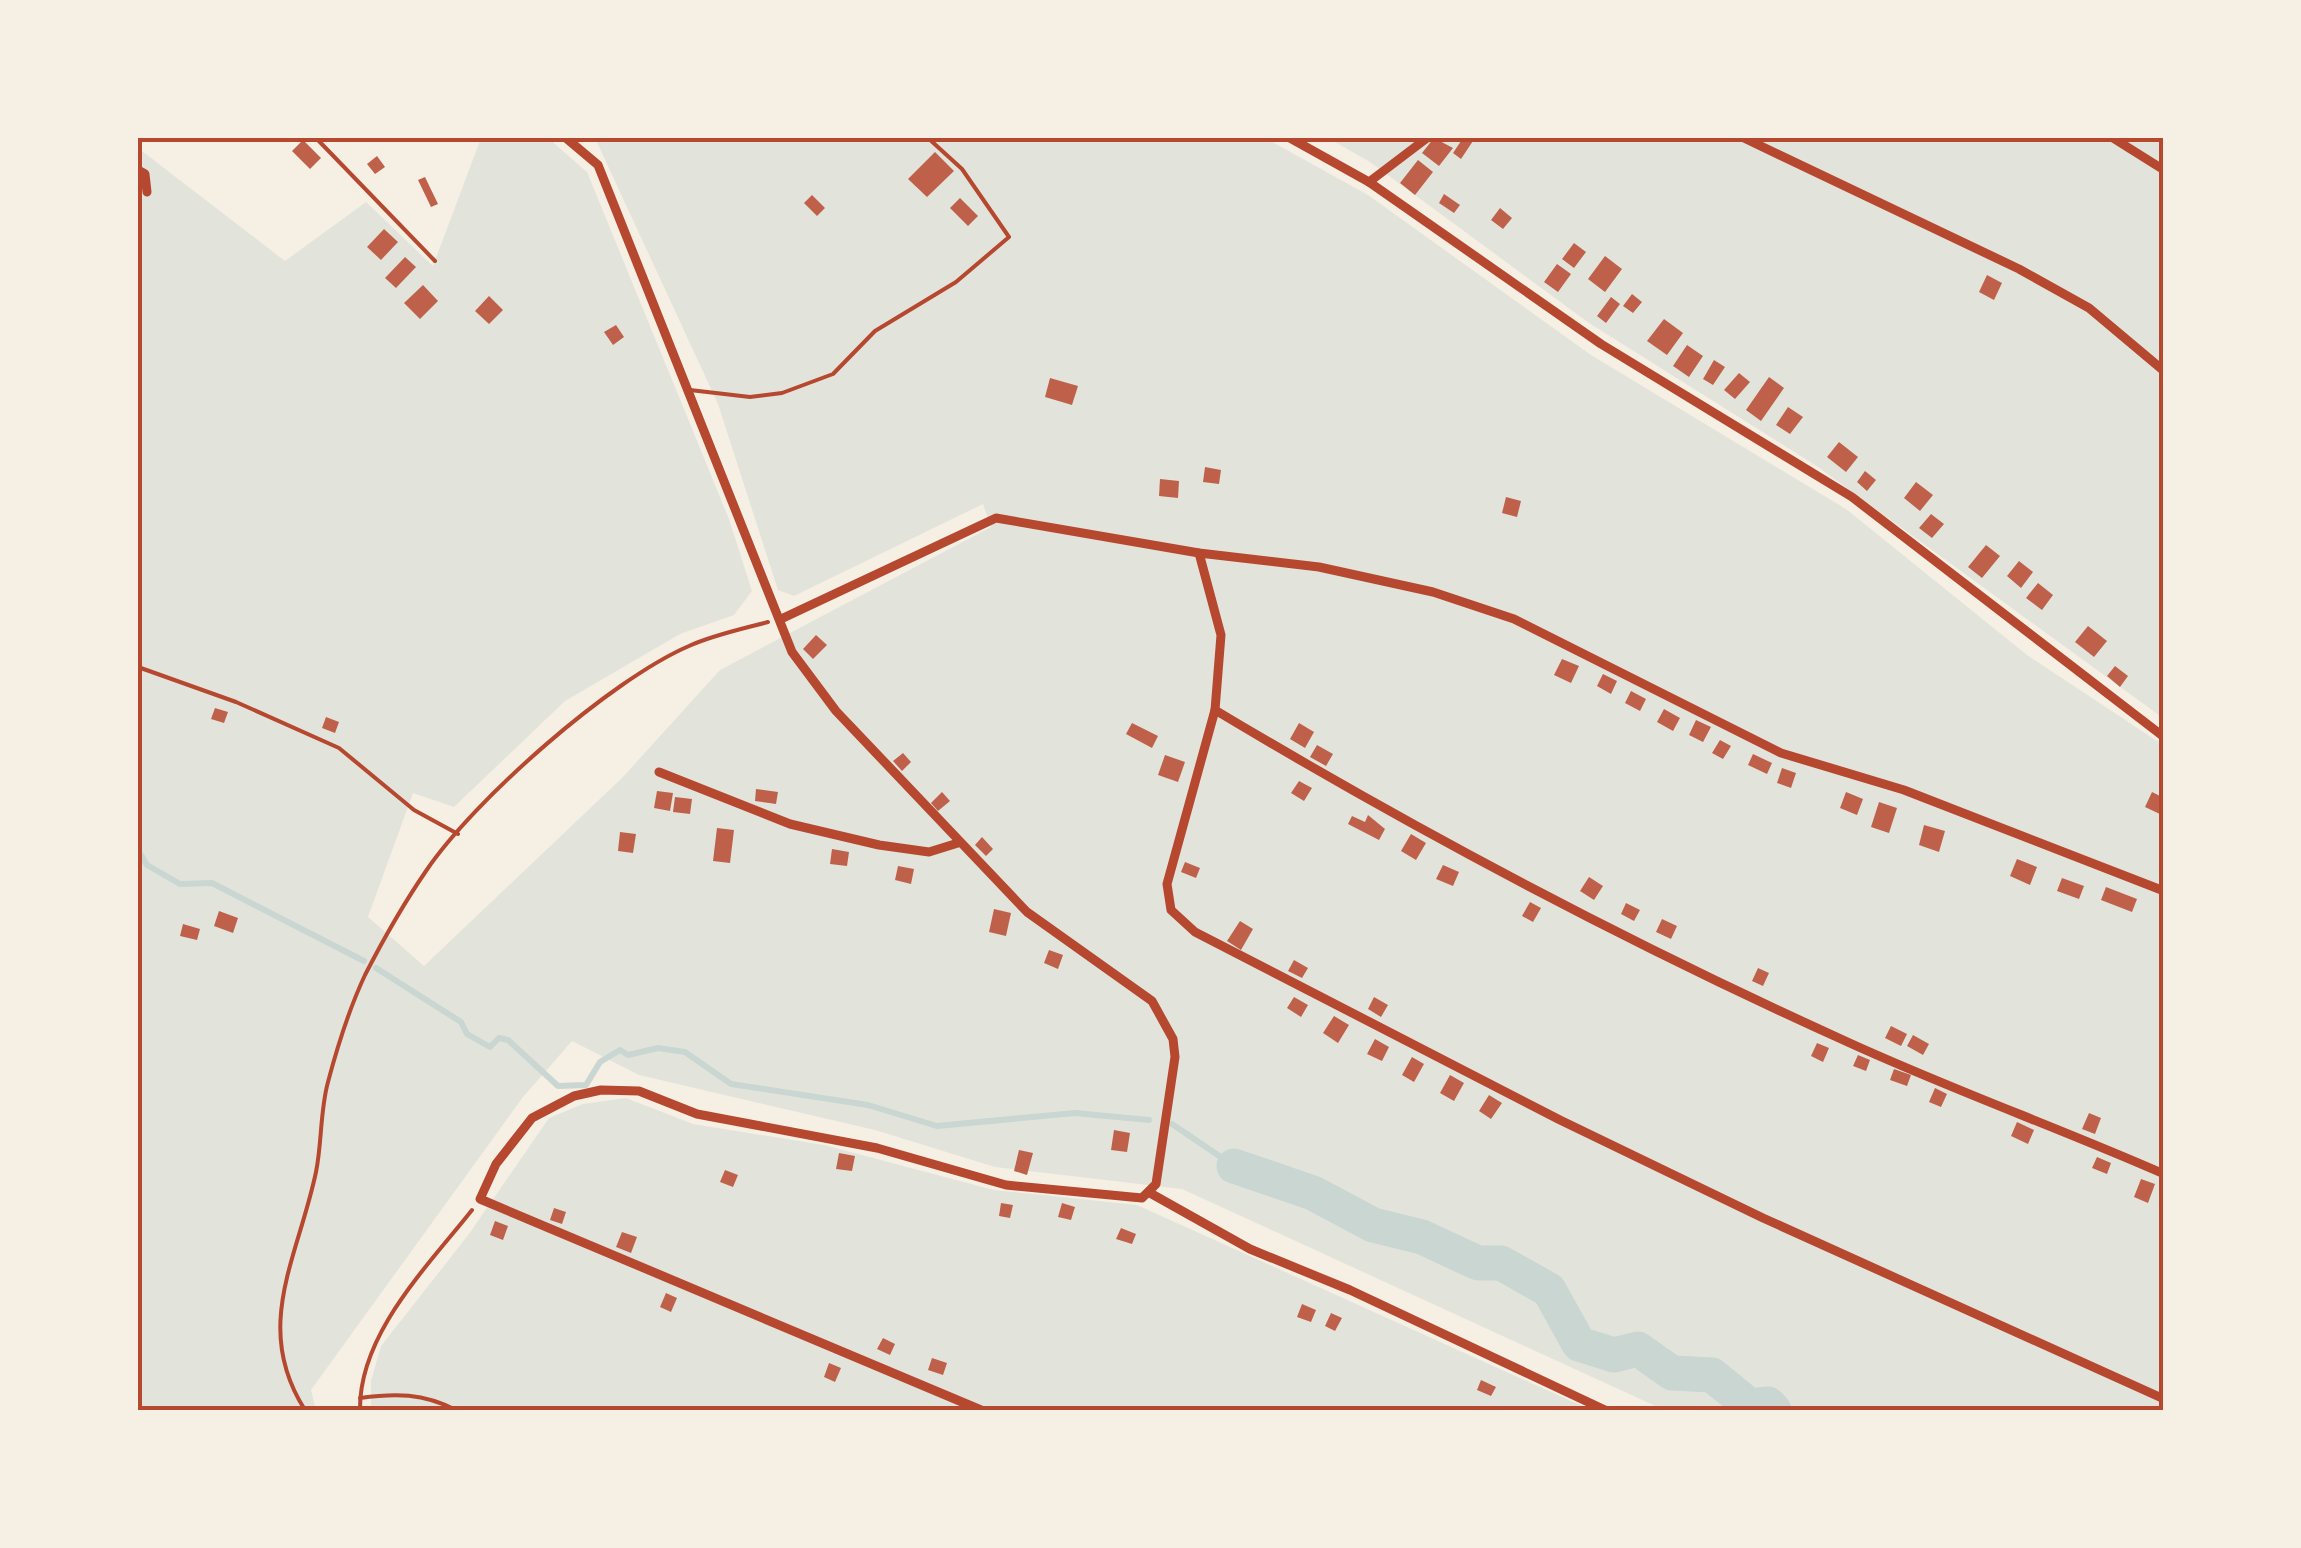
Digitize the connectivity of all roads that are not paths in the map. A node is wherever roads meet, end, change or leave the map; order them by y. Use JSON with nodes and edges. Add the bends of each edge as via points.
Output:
{"nodes":[{"id":1,"x":316,"y":138,"type":"edge"},
{"id":2,"x":566,"y":138,"type":"edge"},
{"id":3,"x":928,"y":138,"type":"edge"},
{"id":4,"x":1290,"y":138,"type":"edge"},
{"id":5,"x":1427,"y":138,"type":"edge"},
{"id":6,"x":1744,"y":138,"type":"edge"},
{"id":7,"x":2113,"y":138,"type":"edge"},
{"id":8,"x":138,"y":170,"type":"edge"},
{"id":9,"x":2164,"y":170,"type":"edge"},
{"id":10,"x":1369,"y":182,"type":"junction"},
{"id":11,"x":147,"y":192,"type":"dead end"},
{"id":12,"x":435,"y":261,"type":"dead end"},
{"id":13,"x":2164,"y":370,"type":"edge"},
{"id":14,"x":688,"y":390,"type":"junction"},
{"id":15,"x":1198,"y":554,"type":"junction"},
{"id":16,"x":781,"y":618,"type":"junction"},
{"id":17,"x":1216,"y":710,"type":"junction"},
{"id":18,"x":2164,"y":737,"type":"edge"},
{"id":19,"x":659,"y":772,"type":"dead end"},
{"id":20,"x":958,"y":843,"type":"junction"},
{"id":21,"x":2164,"y":891,"type":"edge"},
{"id":22,"x":2164,"y":1174,"type":"edge"},
{"id":23,"x":1150,"y":1193,"type":"junction"},
{"id":24,"x":2164,"y":1398,"type":"edge"},
{"id":25,"x":981,"y":1410,"type":"edge"},
{"id":26,"x":1606,"y":1410,"type":"edge"}],
"edges":[{"from":1,"to":12,"type":"lane"},
{"from":2,"to":14,"type":"street","via":[[598,165]]},
{"from":3,"to":14,"type":"lane","via":[[962,169],[1009,237],[956,282],[876,331],[833,374],[766,395]]},
{"from":4,"to":10,"type":"street"},
{"from":5,"to":10,"type":"street"},
{"from":6,"to":13,"type":"street","via":[[2089,308]]},
{"from":7,"to":9,"type":"street"},
{"from":8,"to":11,"type":"street","via":[[146,174]]},
{"from":10,"to":18,"type":"street","via":[[1601,344],[1852,497]]},
{"from":14,"to":16,"type":"street"},
{"from":15,"to":16,"type":"street","via":[[996,518]]},
{"from":15,"to":17,"type":"street","via":[[1222,635]]},
{"from":15,"to":21,"type":"street","via":[[1319,567],[1433,592],[1514,619],[1781,752],[1904,790]]},
{"from":16,"to":20,"type":"street","via":[[792,652],[836,712]]},
{"from":17,"to":22,"type":"street","via":[[1350,791],[1654,949],[1842,1040]]},
{"from":17,"to":24,"type":"street","via":[[1166,884],[1170,910],[1195,932],[1611,1145]]},
{"from":19,"to":20,"type":"street","via":[[790,824],[929,852]]},
{"from":20,"to":23,"type":"street","via":[[1027,912],[1152,1001],[1163,1017],[1175,1056]]},
{"from":23,"to":25,"type":"street","via":[[1128,1200],[1006,1186],[877,1148],[697,1114],[639,1090],[601,1090],[532,1118],[496,1164],[480,1198]]},
{"from":23,"to":26,"type":"street","via":[[1250,1250]]}]}
